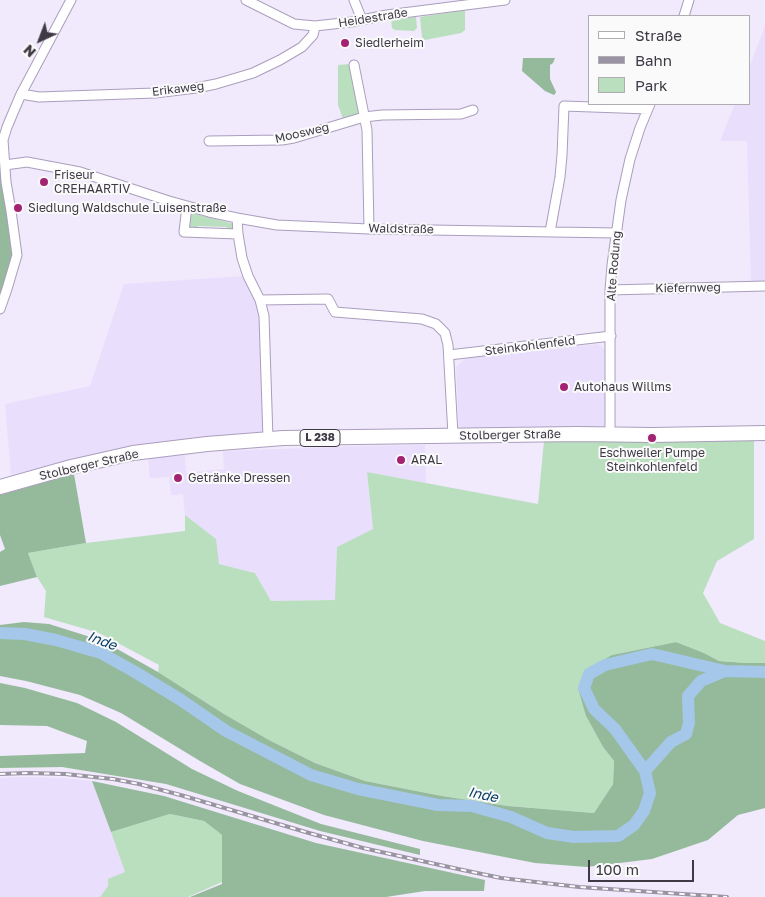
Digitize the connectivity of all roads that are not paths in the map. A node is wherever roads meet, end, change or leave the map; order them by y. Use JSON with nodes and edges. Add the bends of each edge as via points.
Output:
{"nodes":[{"id":1,"x":70,"y":0,"type":"edge"},
{"id":2,"x":246,"y":0,"type":"edge"},
{"id":3,"x":354,"y":0,"type":"edge"},
{"id":4,"x":505,"y":0,"type":"edge"},
{"id":5,"x":689,"y":0,"type":"edge"},
{"id":6,"x":459,"y":3,"type":"edge"},
{"id":7,"x":684,"y":15,"type":"edge"},
{"id":8,"x":362,"y":20,"type":"junction"},
{"id":9,"x":315,"y":26,"type":"junction"},
{"id":10,"x":354,"y":65,"type":"dead end"},
{"id":11,"x":21,"y":94,"type":"junction"},
{"id":12,"x":649,"y":106,"type":"edge"},
{"id":13,"x":472,"y":110,"type":"dead end"},
{"id":14,"x":364,"y":117,"type":"junction"},
{"id":15,"x":209,"y":141,"type":"dead end"},
{"id":16,"x":5,"y":165,"type":"junction"},
{"id":17,"x":187,"y":206,"type":"junction"},
{"id":18,"x":237,"y":218,"type":"junction"},
{"id":19,"x":369,"y":229,"type":"junction"},
{"id":20,"x":550,"y":232,"type":"junction"},
{"id":21,"x":616,"y":233,"type":"junction"},
{"id":22,"x":238,"y":234,"type":"junction"},
{"id":23,"x":765,"y":286,"type":"edge"},
{"id":24,"x":610,"y":290,"type":"junction"},
{"id":25,"x":260,"y":300,"type":"junction"},
{"id":26,"x":0,"y":309,"type":"edge"},
{"id":27,"x":611,"y":336,"type":"junction"},
{"id":28,"x":449,"y":355,"type":"junction"},
{"id":29,"x":759,"y":433,"type":"edge"},
{"id":30,"x":610,"y":434,"type":"junction"},
{"id":31,"x":453,"y":436,"type":"junction"},
{"id":32,"x":268,"y":439,"type":"junction"},
{"id":33,"x":0,"y":487,"type":"edge"}],
"edges":[{"from":1,"to":11,"type":"street"},
{"from":2,"to":9,"type":"street","name":"Heidestraße","via":[[294,24]]},
{"from":3,"to":8,"type":"street"},
{"from":4,"to":6,"type":"street","name":"Heidestraße"},
{"from":5,"to":7,"type":"street"},
{"from":6,"to":8,"type":"street","name":"Heidestraße"},
{"from":8,"to":9,"type":"street","name":"Heidestraße"},
{"from":9,"to":11,"type":"street","name":"Erikaweg","via":[[313,35],[302,46],[280,60],[253,73],[216,84],[155,93],[39,97]]},
{"from":10,"to":14,"type":"street"},
{"from":11,"to":16,"type":"street","via":[[3,140]]},
{"from":12,"to":20,"type":"street","via":[[564,106],[561,170]]},
{"from":12,"to":21,"type":"street","name":"Alte Rodung","via":[[630,159]]},
{"from":13,"to":14,"type":"street","name":"Moosweg","via":[[461,114]]},
{"from":14,"to":15,"type":"street","name":"Moosweg","via":[[282,140]]},
{"from":14,"to":19,"type":"street"},
{"from":16,"to":17,"type":"street","name":"Waldstraße","via":[[27,162],[80,172]]},
{"from":16,"to":26,"type":"street","via":[[17,255]]},
{"from":17,"to":18,"type":"street","name":"Waldstraße"},
{"from":17,"to":22,"type":"street","via":[[184,232]]},
{"from":18,"to":19,"type":"street","name":"Waldstraße","via":[[277,225]]},
{"from":18,"to":22,"type":"street"},
{"from":19,"to":20,"type":"street","name":"Waldstraße"},
{"from":20,"to":21,"type":"street","name":"Waldstraße"},
{"from":21,"to":24,"type":"street","name":"Alte Rodung"},
{"from":22,"to":25,"type":"street","via":[[242,258]]},
{"from":23,"to":24,"type":"street","name":"Kiefernweg"},
{"from":24,"to":27,"type":"street","name":"Alte Rodung"},
{"from":25,"to":28,"type":"street","via":[[328,299],[336,312],[430,321],[445,333]]},
{"from":25,"to":32,"type":"street","via":[[264,316]]},
{"from":27,"to":28,"type":"street","name":"Steinkohlenfeld"},
{"from":27,"to":30,"type":"street","name":"Alte Rodung"},
{"from":28,"to":31,"type":"street"},
{"from":29,"to":30,"type":"main road","name":"Stolberger Straße","number":"L 238"},
{"from":30,"to":31,"type":"main road","name":"Stolberger Straße","number":"L 238"},
{"from":31,"to":32,"type":"main road","name":"Stolberger Straße","number":"L 238"},
{"from":32,"to":33,"type":"main road","name":"Stolberger Straße","number":"L 238","via":[[133,453]]}]}
